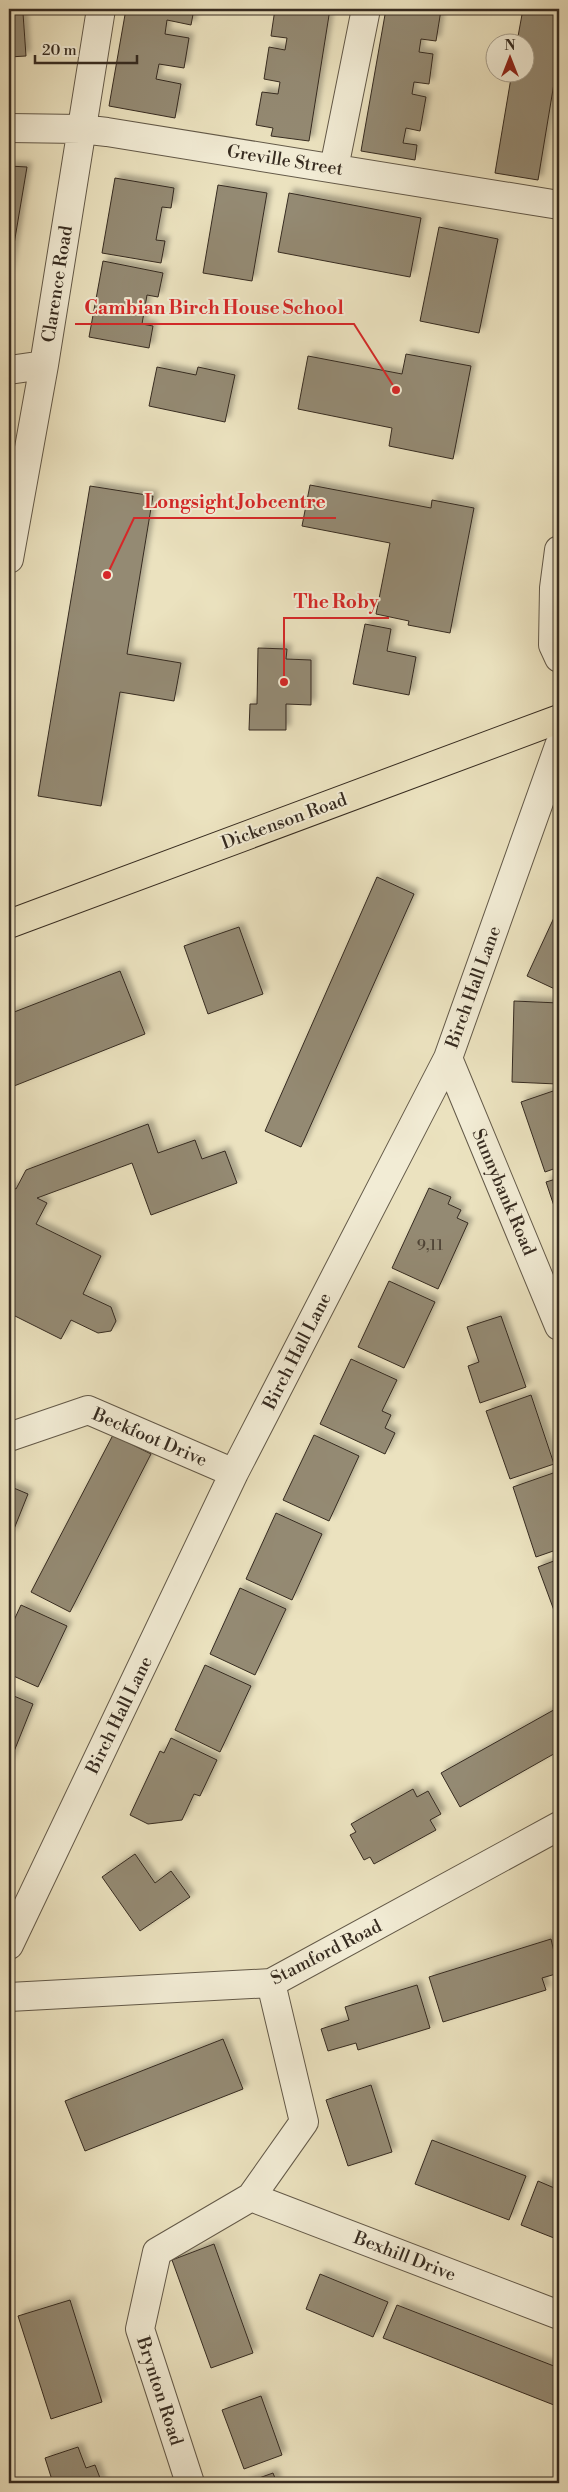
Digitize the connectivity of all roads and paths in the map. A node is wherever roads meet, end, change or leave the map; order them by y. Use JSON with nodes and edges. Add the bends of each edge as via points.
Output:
{"nodes":[{"id":1,"x":101,"y":9,"type":"edge"},
{"id":2,"x":366,"y":9,"type":"edge"},
{"id":3,"x":9,"y":128,"type":"edge"},
{"id":4,"x":82,"y":129,"type":"junction"},
{"id":5,"x":334,"y":168,"type":"junction"},
{"id":6,"x":559,"y":205,"type":"edge"},
{"id":7,"x":44,"y":365,"type":"junction"},
{"id":8,"x":9,"y":370,"type":"edge"},
{"id":9,"x":559,"y":550,"type":"edge"},
{"id":10,"x":9,"y":559,"type":"edge"},
{"id":11,"x":559,"y":658,"type":"edge"},
{"id":12,"x":559,"y":719,"type":"edge"},
{"id":13,"x":559,"y":746,"type":"edge"},
{"id":14,"x":9,"y":924,"type":"edge"},
{"id":15,"x":448,"y":1058,"type":"junction"},
{"id":16,"x":559,"y":1326,"type":"edge"},
{"id":17,"x":9,"y":1437,"type":"edge"},
{"id":18,"x":234,"y":1473,"type":"junction"},
{"id":19,"x":559,"y":1826,"type":"edge"},
{"id":20,"x":9,"y":1945,"type":"edge"},
{"id":21,"x":271,"y":1983,"type":"junction"},
{"id":22,"x":9,"y":1997,"type":"edge"},
{"id":23,"x":251,"y":2197,"type":"junction"},
{"id":24,"x":559,"y":2315,"type":"edge"},
{"id":25,"x":190,"y":2483,"type":"edge"}],
"edges":[{"from":1,"to":4,"type":"street","name":"Clarence Road"},
{"from":2,"to":5,"type":"street"},
{"from":3,"to":4,"type":"street","name":"Greville Street"},
{"from":4,"to":5,"type":"street","name":"Greville Street"},
{"from":4,"to":7,"type":"street","name":"Clarence Road"},
{"from":5,"to":6,"type":"street","name":"Greville Street"},
{"from":7,"to":8,"type":"street"},
{"from":7,"to":10,"type":"street","name":"Clarence Road"},
{"from":9,"to":11,"type":"street","via":[[554,588],[553,645]]},
{"from":12,"to":14,"type":"highway","name":"Dickenson Road"},
{"from":13,"to":15,"type":"street","name":"Birch Hall Lane"},
{"from":15,"to":16,"type":"street","name":"Sunnybank Road"},
{"from":15,"to":18,"type":"street","name":"Birch Hall Lane"},
{"from":17,"to":18,"type":"street","name":"Beckfoot Drive","via":[[88,1410]]},
{"from":18,"to":20,"type":"street","name":"Birch Hall Lane"},
{"from":19,"to":21,"type":"street","name":"Stamford Road"},
{"from":21,"to":22,"type":"street","name":"Stamford Road"},
{"from":21,"to":23,"type":"street","name":"Brynton Road","via":[[304,2122]]},
{"from":23,"to":24,"type":"street","name":"Bexhill Drive"},
{"from":23,"to":25,"type":"street","name":"Brynton Road","via":[[157,2252],[149,2286],[140,2329]]}]}
